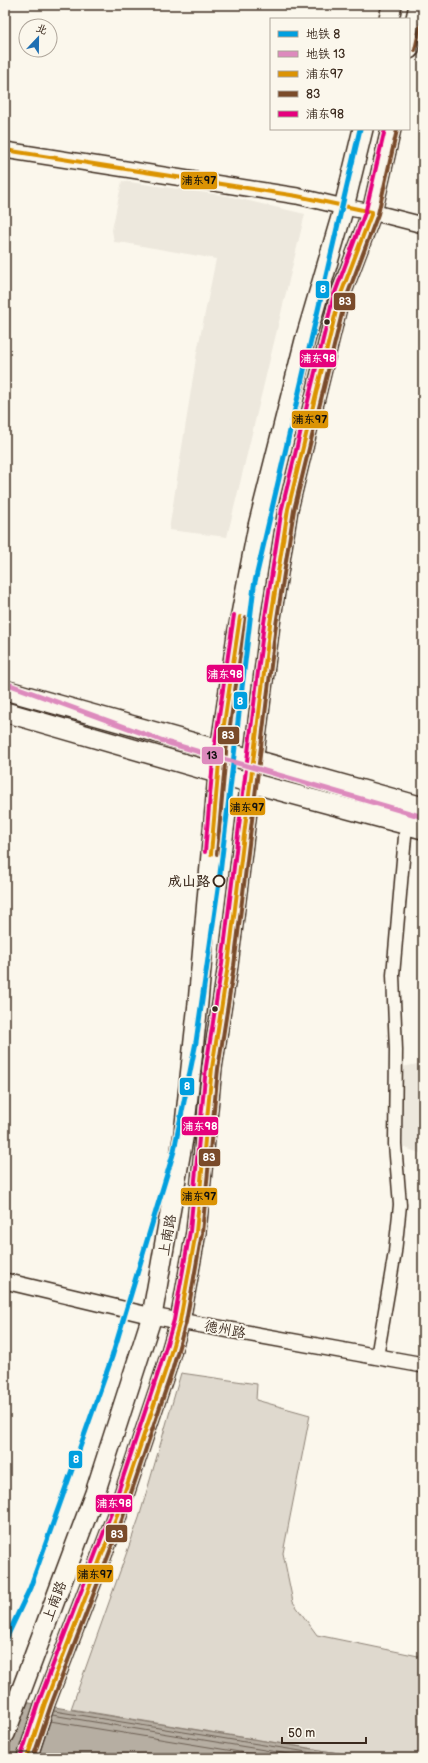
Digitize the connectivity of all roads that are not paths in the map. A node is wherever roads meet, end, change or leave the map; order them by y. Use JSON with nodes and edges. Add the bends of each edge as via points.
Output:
{"nodes":[{"id":1,"x":392,"y":5,"type":"edge"},
{"id":2,"x":419,"y":5,"type":"edge"},
{"id":3,"x":389,"y":18,"type":"edge"},
{"id":4,"x":410,"y":45,"type":"edge"},
{"id":5,"x":363,"y":130,"type":"edge"},
{"id":6,"x":391,"y":130,"type":"edge"},
{"id":7,"x":5,"y":150,"type":"edge"},
{"id":8,"x":344,"y":208,"type":"junction"},
{"id":9,"x":372,"y":212,"type":"junction"},
{"id":10,"x":423,"y":225,"type":"edge"},
{"id":11,"x":5,"y":690,"type":"edge"},
{"id":12,"x":5,"y":712,"type":"edge"},
{"id":13,"x":220,"y":751,"type":"junction"},
{"id":14,"x":254,"y":760,"type":"junction"},
{"id":15,"x":218,"y":773,"type":"junction"},
{"id":16,"x":251,"y":783,"type":"junction"},
{"id":17,"x":423,"y":807,"type":"edge"},
{"id":18,"x":415,"y":827,"type":"edge"},
{"id":19,"x":5,"y":1281,"type":"edge"},
{"id":20,"x":152,"y":1316,"type":"junction"},
{"id":21,"x":180,"y":1321,"type":"junction"},
{"id":22,"x":377,"y":1357,"type":"junction"},
{"id":23,"x":423,"y":1365,"type":"edge"},
{"id":24,"x":5,"y":1734,"type":"edge"},
{"id":25,"x":26,"y":1758,"type":"edge"}],
"edges":[{"from":1,"to":3,"type":"main road"},
{"from":2,"to":4,"type":"main road"},
{"from":5,"to":8,"type":"main road","name":"上南路"},
{"from":6,"to":9,"type":"main road","name":"上南路"},
{"from":7,"to":8,"type":"street","via":[[297,196]]},
{"from":8,"to":9,"type":"street"},
{"from":8,"to":13,"type":"main road","name":"上南路","via":[[305,340],[258,526],[237,635]]},
{"from":9,"to":10,"type":"street"},
{"from":9,"to":14,"type":"main road","name":"上南路","via":[[339,299],[288,509],[270,624]]},
{"from":11,"to":13,"type":"main road"},
{"from":12,"to":15,"type":"main road"},
{"from":13,"to":14,"type":"main road"},
{"from":13,"to":15,"type":"main road","name":"上南路"},
{"from":14,"to":16,"type":"main road","name":"上南路"},
{"from":14,"to":17,"type":"main road"},
{"from":15,"to":16,"type":"main road"},
{"from":15,"to":20,"type":"main road","name":"上南路","via":[[184,1133]]},
{"from":16,"to":18,"type":"main road"},
{"from":16,"to":21,"type":"main road","name":"上南路","via":[[212,1068],[196,1232]]},
{"from":18,"to":22,"type":"street","via":[[393,975],[396,1050],[395,1144],[400,1205],[396,1252]]},
{"from":19,"to":20,"type":"street","name":"德州路"},
{"from":20,"to":21,"type":"street","name":"德州路"},
{"from":20,"to":24,"type":"main road","name":"上南路","via":[[95,1493]]},
{"from":21,"to":22,"type":"street","name":"德州路"},
{"from":21,"to":25,"type":"main road","name":"上南路","via":[[116,1518]]},
{"from":22,"to":23,"type":"street","name":"德州路"}]}
